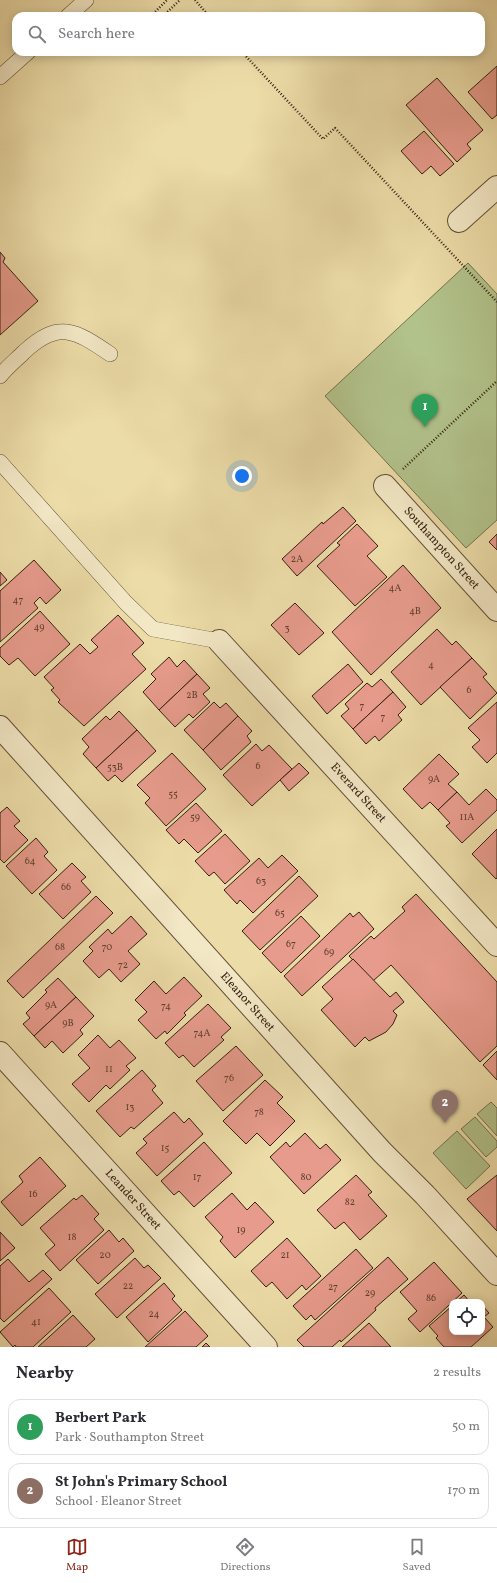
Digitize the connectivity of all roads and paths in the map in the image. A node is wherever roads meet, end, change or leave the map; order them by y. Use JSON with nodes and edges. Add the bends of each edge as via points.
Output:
{"nodes":[{"id":1,"x":86,"y":0,"type":"edge"},
{"id":2,"x":167,"y":0,"type":"edge"},
{"id":3,"x":180,"y":0,"type":"edge"},
{"id":4,"x":195,"y":0,"type":"edge"},
{"id":5,"x":72,"y":12,"type":"edge"},
{"id":6,"x":155,"y":12,"type":"edge"},
{"id":7,"x":167,"y":12,"type":"edge"},
{"id":8,"x":206,"y":12,"type":"edge"},
{"id":9,"x":24,"y":56,"type":"edge"},
{"id":10,"x":246,"y":56,"type":"edge"},
{"id":11,"x":0,"y":77,"type":"edge"},
{"id":12,"x":497,"y":188,"type":"edge"},
{"id":13,"x":459,"y":221,"type":"dead end"},
{"id":14,"x":497,"y":302,"type":"edge"},
{"id":15,"x":110,"y":354,"type":"dead end"},
{"id":16,"x":0,"y":376,"type":"edge"},
{"id":17,"x":497,"y":381,"type":"edge"},
{"id":18,"x":0,"y":462,"type":"edge"},
{"id":19,"x":385,"y":486,"type":"joint"},
{"id":20,"x":497,"y":610,"type":"edge"},
{"id":21,"x":219,"y":641,"type":"joint"},
{"id":22,"x":0,"y":727,"type":"edge"},
{"id":23,"x":497,"y":945,"type":"edge"},
{"id":24,"x":0,"y":1053,"type":"edge"},
{"id":25,"x":497,"y":1274,"type":"edge"},
{"id":26,"x":266,"y":1347,"type":"edge"}],
"edges":[{"from":1,"to":5,"type":"lane"},
{"from":2,"to":6,"type":"path"},
{"from":3,"to":7,"type":"path"},
{"from":4,"to":8,"type":"path"},
{"from":9,"to":11,"type":"lane"},
{"from":10,"to":14,"type":"path","via":[[323,139],[335,128]]},
{"from":12,"to":13,"type":"street"},
{"from":15,"to":16,"type":"lane","via":[[78,335],[55,332],[33,344]]},
{"from":17,"to":19,"type":"path"},
{"from":18,"to":21,"type":"lane","via":[[153,630]]},
{"from":19,"to":20,"type":"street","name":"Southampton Street"},
{"from":21,"to":23,"type":"street","name":"Everard Street"},
{"from":22,"to":25,"type":"street","name":"Eleanor Street","via":[[382,1152]]},
{"from":24,"to":26,"type":"street","name":"Leander Street"}]}
